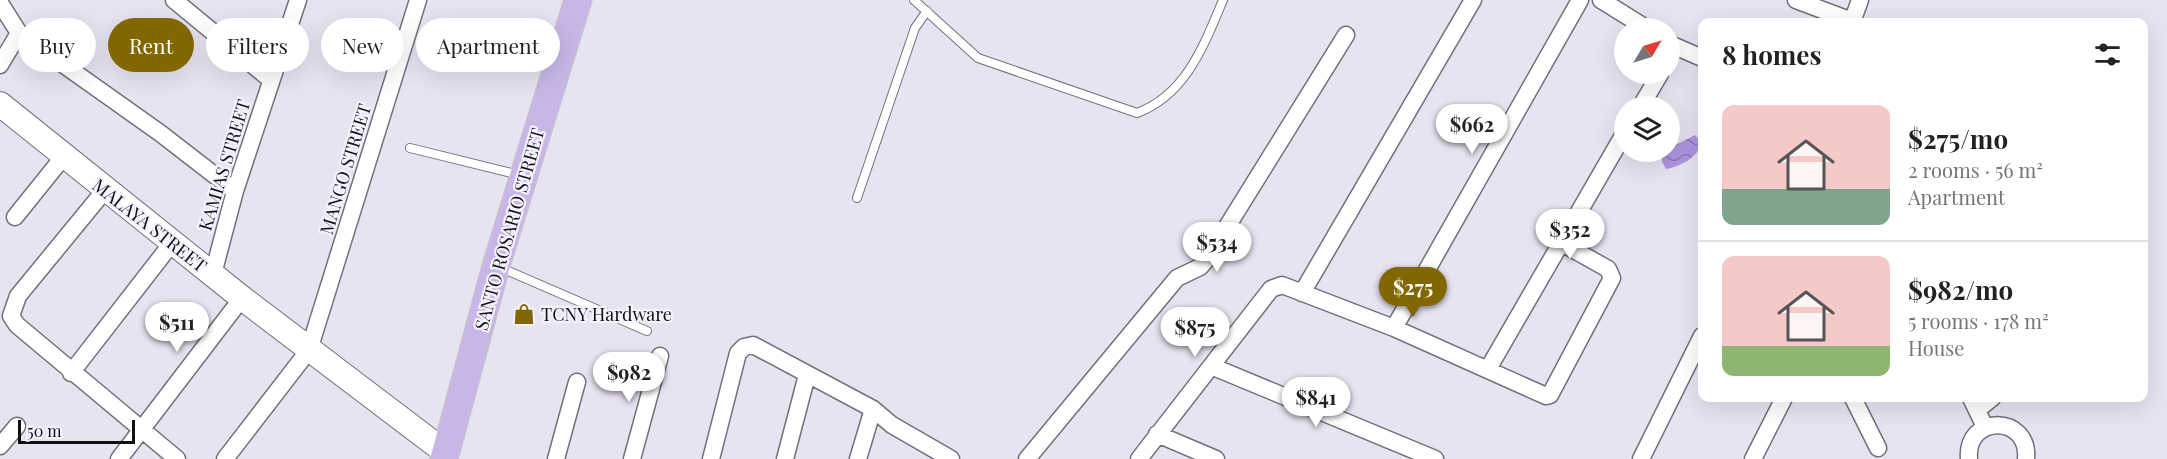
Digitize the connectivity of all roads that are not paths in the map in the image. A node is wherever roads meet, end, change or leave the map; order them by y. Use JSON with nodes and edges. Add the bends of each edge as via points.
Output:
{"nodes":[{"id":1,"x":174,"y":0,"type":"edge"},
{"id":2,"x":297,"y":0,"type":"edge"},
{"id":3,"x":417,"y":0,"type":"edge"},
{"id":4,"x":578,"y":0,"type":"edge"},
{"id":5,"x":914,"y":0,"type":"edge"},
{"id":6,"x":1223,"y":0,"type":"edge"},
{"id":7,"x":1473,"y":0,"type":"edge"},
{"id":8,"x":1580,"y":0,"type":"edge"},
{"id":9,"x":1601,"y":0,"type":"edge"},
{"id":10,"x":1796,"y":0,"type":"edge"},
{"id":11,"x":1860,"y":0,"type":"edge"},
{"id":12,"x":0,"y":3,"type":"edge"},
{"id":13,"x":927,"y":12,"type":"junction"},
{"id":14,"x":1630,"y":18,"type":"edge"},
{"id":15,"x":1842,"y":18,"type":"edge"},
{"id":16,"x":1853,"y":18,"type":"edge"},
{"id":17,"x":18,"y":31,"type":"edge"},
{"id":18,"x":18,"y":35,"type":"edge"},
{"id":19,"x":1346,"y":35,"type":"dead end"},
{"id":20,"x":1680,"y":52,"type":"edge"},
{"id":21,"x":1698,"y":57,"type":"edge"},
{"id":22,"x":0,"y":65,"type":"edge"},
{"id":23,"x":73,"y":72,"type":"edge"},
{"id":24,"x":271,"y":80,"type":"junction"},
{"id":25,"x":0,"y":104,"type":"edge"},
{"id":26,"x":410,"y":148,"type":"dead end"},
{"id":27,"x":1614,"y":151,"type":"edge"},
{"id":28,"x":64,"y":156,"type":"junction"},
{"id":29,"x":524,"y":176,"type":"junction"},
{"id":30,"x":105,"y":190,"type":"junction"},
{"id":31,"x":235,"y":190,"type":"junction"},
{"id":32,"x":856,"y":198,"type":"dead end"},
{"id":33,"x":15,"y":218,"type":"dead end"},
{"id":34,"x":1560,"y":242,"type":"junction"},
{"id":35,"x":172,"y":243,"type":"junction"},
{"id":36,"x":496,"y":266,"type":"junction"},
{"id":37,"x":213,"y":274,"type":"junction"},
{"id":38,"x":1302,"y":293,"type":"junction"},
{"id":39,"x":242,"y":298,"type":"junction"},
{"id":40,"x":5,"y":314,"type":"edge"},
{"id":41,"x":1394,"y":328,"type":"junction"},
{"id":42,"x":647,"y":331,"type":"dead end"},
{"id":43,"x":1698,"y":344,"type":"edge"},
{"id":44,"x":309,"y":350,"type":"junction"},
{"id":45,"x":660,"y":356,"type":"dead end"},
{"id":46,"x":1211,"y":366,"type":"junction"},
{"id":47,"x":1488,"y":369,"type":"junction"},
{"id":48,"x":71,"y":373,"type":"junction"},
{"id":49,"x":807,"y":375,"type":"junction"},
{"id":50,"x":577,"y":382,"type":"dead end"},
{"id":51,"x":1782,"y":402,"type":"edge"},
{"id":52,"x":1855,"y":402,"type":"edge"},
{"id":53,"x":1974,"y":404,"type":"edge"},
{"id":54,"x":873,"y":410,"type":"junction"},
{"id":55,"x":17,"y":426,"type":"dead end"},
{"id":56,"x":1985,"y":427,"type":"junction"},
{"id":57,"x":140,"y":429,"type":"junction"},
{"id":58,"x":1157,"y":434,"type":"junction"},
{"id":59,"x":0,"y":446,"type":"edge"},
{"id":60,"x":1878,"y":448,"type":"dead end"},
{"id":61,"x":445,"y":456,"type":"edge"},
{"id":62,"x":119,"y":459,"type":"edge"},
{"id":63,"x":177,"y":459,"type":"edge"},
{"id":64,"x":225,"y":459,"type":"edge"},
{"id":65,"x":556,"y":459,"type":"edge"},
{"id":66,"x":632,"y":459,"type":"edge"},
{"id":67,"x":711,"y":459,"type":"edge"},
{"id":68,"x":785,"y":459,"type":"edge"},
{"id":69,"x":858,"y":459,"type":"edge"},
{"id":70,"x":951,"y":459,"type":"edge"},
{"id":71,"x":1027,"y":459,"type":"edge"},
{"id":72,"x":1139,"y":459,"type":"edge"},
{"id":73,"x":1216,"y":459,"type":"edge"},
{"id":74,"x":1435,"y":459,"type":"edge"},
{"id":75,"x":1641,"y":459,"type":"edge"},
{"id":76,"x":1753,"y":459,"type":"edge"},
{"id":77,"x":1969,"y":459,"type":"edge"},
{"id":78,"x":2026,"y":459,"type":"edge"}],
"edges":[{"from":1,"to":24,"type":"street"},
{"from":2,"to":24,"type":"street","name":"KAMIAS STREET"},
{"from":3,"to":44,"type":"street","name":"MANGO STREET"},
{"from":4,"to":29,"type":"main road","name":"SANTO ROSARIO STREET"},
{"from":5,"to":13,"type":"lane"},
{"from":6,"to":13,"type":"lane","via":[[1198,57],[1168,97],[1137,113],[978,58]]},
{"from":7,"to":38,"type":"street"},
{"from":8,"to":41,"type":"street"},
{"from":9,"to":14,"type":"street"},
{"from":10,"to":15,"type":"street"},
{"from":11,"to":16,"type":"street"},
{"from":12,"to":17,"type":"street"},
{"from":13,"to":32,"type":"lane","via":[[915,28]]},
{"from":18,"to":22,"type":"street"},
{"from":19,"to":71,"type":"street","via":[[1207,259],[1200,267],[1177,278]]},
{"from":20,"to":21,"type":"street"},
{"from":23,"to":31,"type":"street"},
{"from":24,"to":31,"type":"street","name":"KAMIAS STREET"},
{"from":25,"to":28,"type":"street","name":"MALAYA STREET"},
{"from":26,"to":29,"type":"lane"},
{"from":27,"to":34,"type":"street"},
{"from":28,"to":30,"type":"street","name":"MALAYA STREET"},
{"from":28,"to":33,"type":"street"},
{"from":29,"to":36,"type":"main road","name":"SANTO ROSARIO STREET"},
{"from":30,"to":35,"type":"street","name":"MALAYA STREET"},
{"from":30,"to":40,"type":"street"},
{"from":31,"to":37,"type":"street","name":"KAMIAS STREET"},
{"from":34,"to":47,"type":"street"},
{"from":34,"to":47,"type":"street","via":[[1608,269],[1612,278],[1554,392],[1546,396]]},
{"from":35,"to":37,"type":"street","name":"MALAYA STREET"},
{"from":35,"to":48,"type":"street"},
{"from":36,"to":42,"type":"lane"},
{"from":36,"to":61,"type":"main road","name":"SANTO ROSARIO STREET"},
{"from":37,"to":39,"type":"street","name":"MALAYA STREET"},
{"from":38,"to":41,"type":"street"},
{"from":38,"to":46,"type":"street","via":[[1282,285],[1271,289]]},
{"from":39,"to":44,"type":"street","name":"MALAYA STREET"},
{"from":39,"to":57,"type":"street"},
{"from":40,"to":48,"type":"street"},
{"from":41,"to":47,"type":"street"},
{"from":43,"to":75,"type":"street"},
{"from":44,"to":61,"type":"street","name":"MALAYA STREET"},
{"from":44,"to":64,"type":"street"},
{"from":45,"to":66,"type":"street"},
{"from":46,"to":58,"type":"street"},
{"from":46,"to":74,"type":"street"},
{"from":48,"to":57,"type":"street"},
{"from":49,"to":54,"type":"street"},
{"from":49,"to":67,"type":"street","via":[[753,345],[744,347],[738,353]]},
{"from":49,"to":68,"type":"street"},
{"from":50,"to":65,"type":"street"},
{"from":51,"to":76,"type":"street"},
{"from":52,"to":60,"type":"street"},
{"from":53,"to":56,"type":"street"},
{"from":54,"to":69,"type":"street"},
{"from":54,"to":70,"type":"street"},
{"from":55,"to":59,"type":"street"},
{"from":56,"to":77,"type":"street","via":[[1972,439]]},
{"from":56,"to":78,"type":"street","via":[[2005,426],[2014,430],[2026,447]]},
{"from":57,"to":62,"type":"street"},
{"from":57,"to":63,"type":"street"},
{"from":58,"to":72,"type":"street"},
{"from":58,"to":73,"type":"street"}]}
